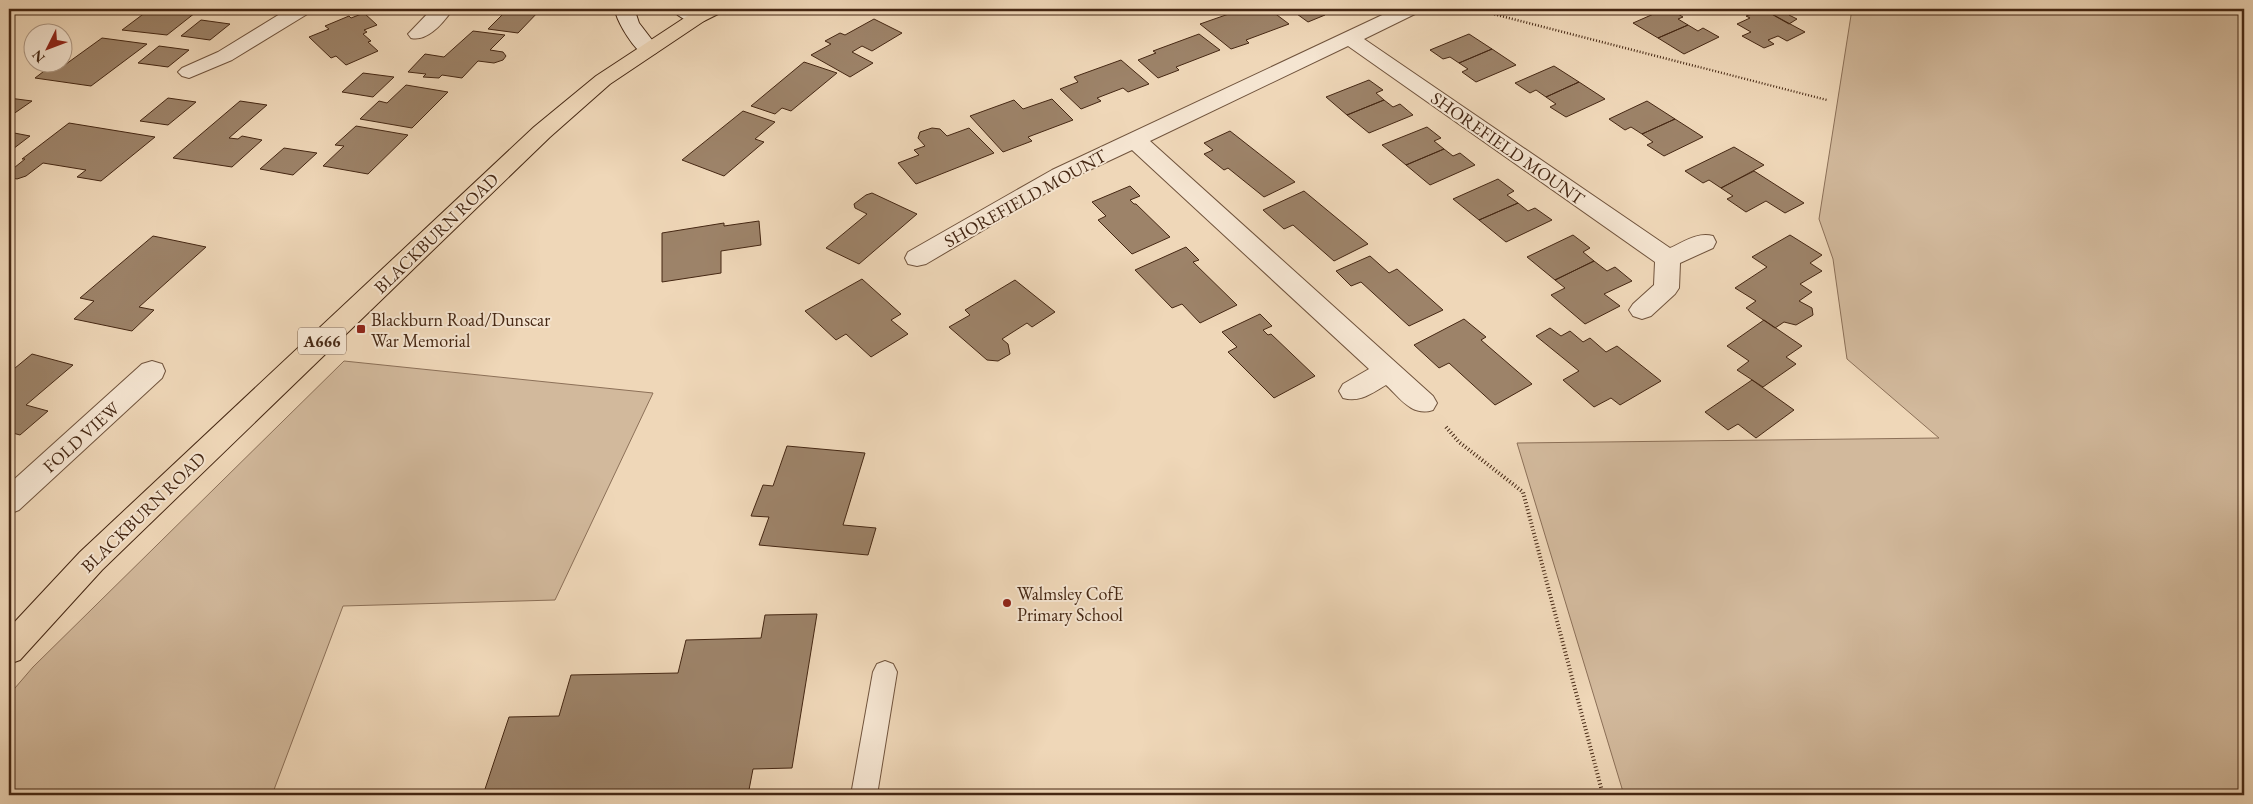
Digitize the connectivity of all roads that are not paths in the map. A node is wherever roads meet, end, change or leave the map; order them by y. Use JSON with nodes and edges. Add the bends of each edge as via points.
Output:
{"nodes":[{"id":1,"x":302,"y":9,"type":"edge"},
{"id":2,"x":443,"y":9,"type":"edge"},
{"id":3,"x":629,"y":9,"type":"edge"},
{"id":4,"x":1410,"y":9,"type":"edge"},
{"id":5,"x":697,"y":11,"type":"edge"},
{"id":6,"x":418,"y":34,"type":"dead end"},
{"id":7,"x":1348,"y":36,"type":"junction"},
{"id":8,"x":649,"y":49,"type":"junction"},
{"id":9,"x":188,"y":72,"type":"dead end"},
{"id":10,"x":1134,"y":139,"type":"junction"},
{"id":11,"x":1704,"y":242,"type":"dead end"},
{"id":12,"x":916,"y":258,"type":"dead end"},
{"id":13,"x":1668,"y":258,"type":"junction"},
{"id":14,"x":1642,"y":310,"type":"dead end"},
{"id":15,"x":152,"y":372,"type":"dead end"},
{"id":16,"x":1388,"y":372,"type":"junction"},
{"id":17,"x":1353,"y":391,"type":"dead end"},
{"id":18,"x":1422,"y":403,"type":"road end"},
{"id":19,"x":9,"y":502,"type":"edge"},
{"id":20,"x":9,"y":650,"type":"edge"},
{"id":21,"x":885,"y":672,"type":"dead end"},
{"id":22,"x":864,"y":795,"type":"edge"}],
"edges":[{"from":1,"to":9,"type":"street","via":[[225,56]]},
{"from":2,"to":6,"type":"street"},
{"from":3,"to":8,"type":"street","via":[[626,14],[629,24]]},
{"from":4,"to":7,"type":"street","name":"SHOREFIELD MOUNT"},
{"from":5,"to":8,"type":"highway","name":"BLACKBURN ROAD","number":"A666"},
{"from":7,"to":10,"type":"street","name":"SHOREFIELD MOUNT"},
{"from":7,"to":13,"type":"street","name":"SHOREFIELD MOUNT"},
{"from":8,"to":20,"type":"highway","name":"BLACKBURN ROAD","number":"A666","via":[[603,80],[542,132],[91,561]]},
{"from":10,"to":12,"type":"street","name":"SHOREFIELD MOUNT","via":[[1060,175]]},
{"from":10,"to":16,"type":"street"},
{"from":11,"to":13,"type":"street"},
{"from":13,"to":14,"type":"street","via":[[1666,288]]},
{"from":15,"to":19,"type":"street","name":"FOLD VIEW"},
{"from":16,"to":17,"type":"street"},
{"from":16,"to":18,"type":"street"},
{"from":21,"to":22,"type":"lane"}]}
